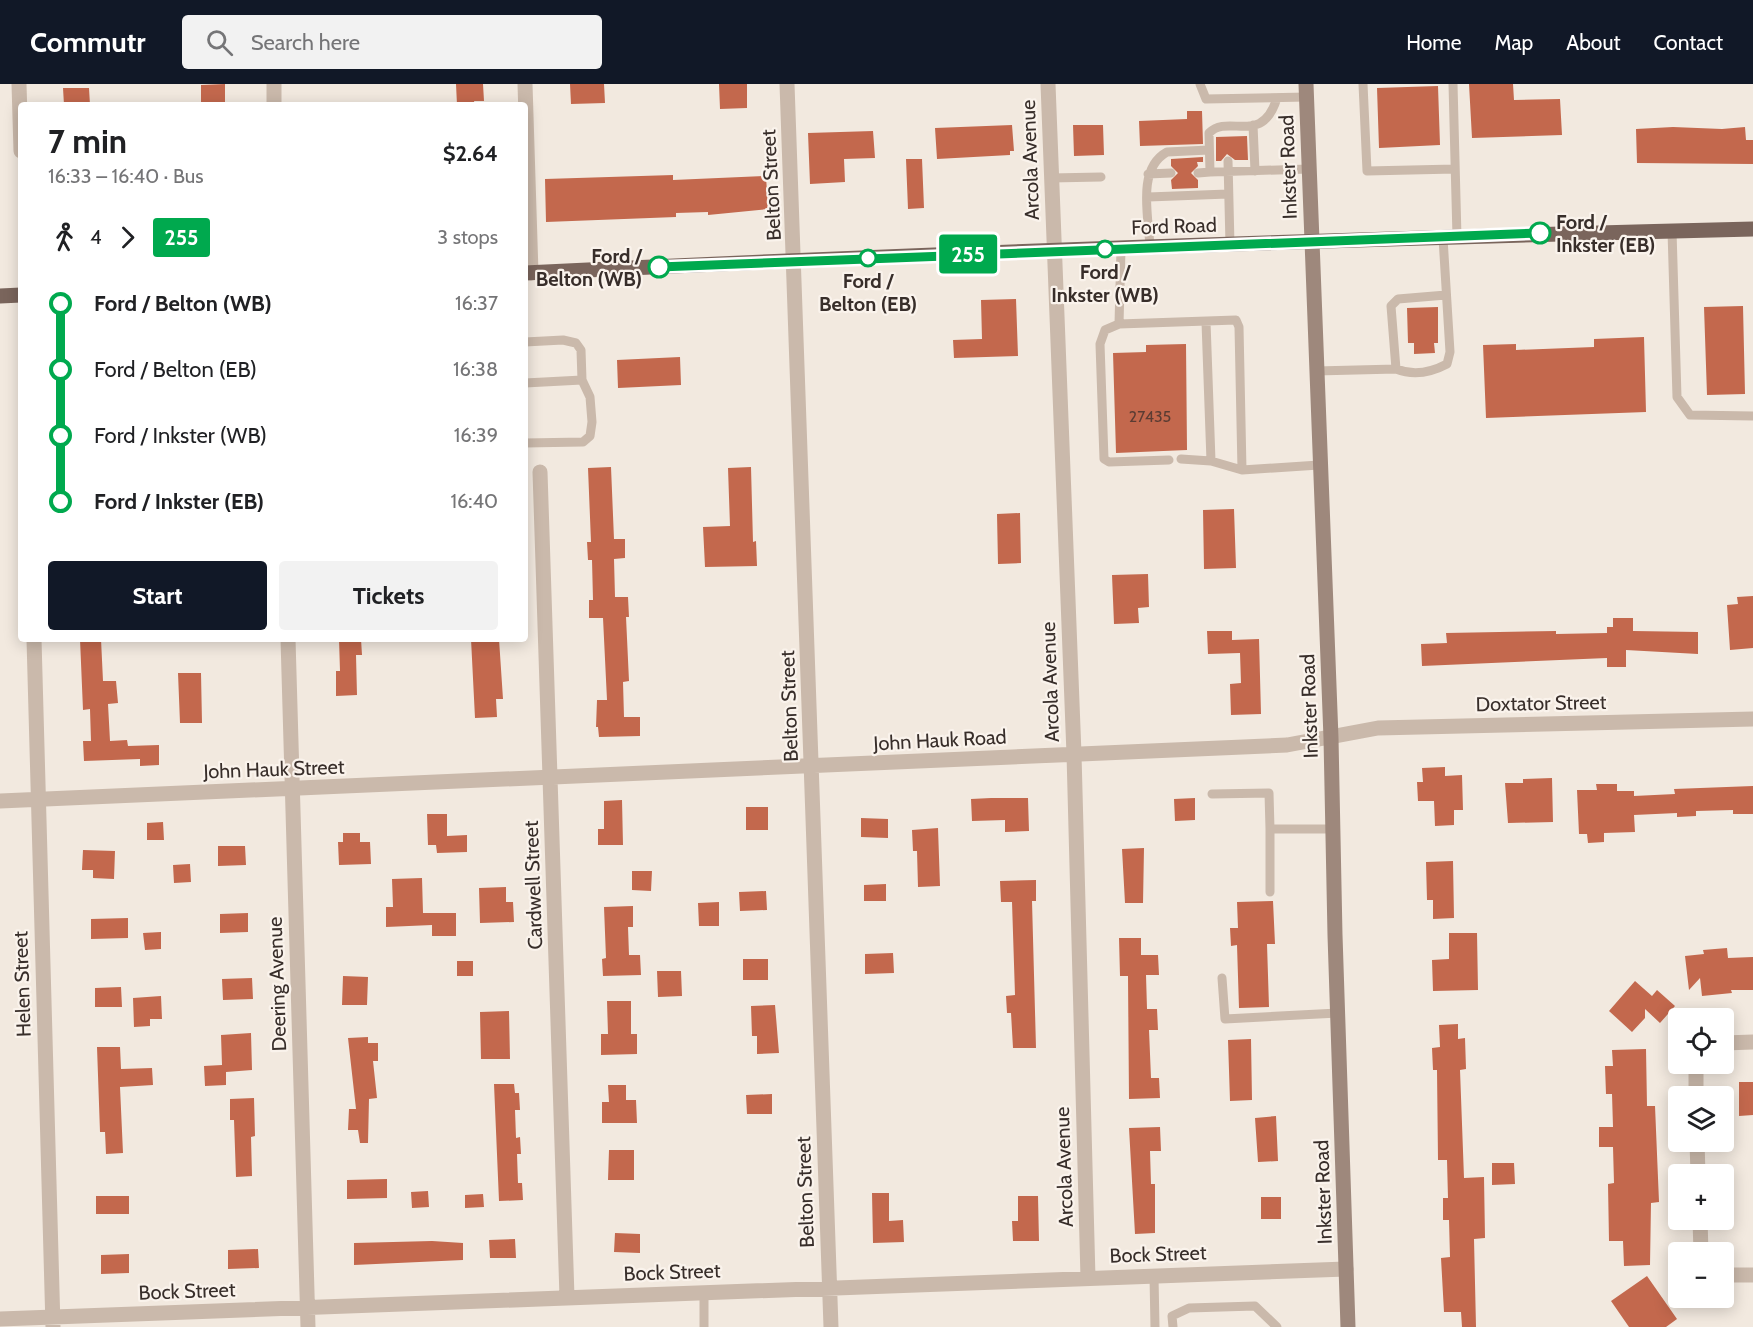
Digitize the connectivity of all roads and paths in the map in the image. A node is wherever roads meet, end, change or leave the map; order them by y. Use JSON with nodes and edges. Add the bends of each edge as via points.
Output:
{"nodes":[{"id":1,"x":19,"y":84,"type":"edge"},
{"id":2,"x":274,"y":84,"type":"edge"},
{"id":3,"x":525,"y":84,"type":"edge"},
{"id":4,"x":787,"y":84,"type":"edge"},
{"id":5,"x":1048,"y":84,"type":"edge"},
{"id":6,"x":1200,"y":84,"type":"edge"},
{"id":7,"x":1363,"y":84,"type":"edge"},
{"id":8,"x":1453,"y":84,"type":"edge"},
{"id":9,"x":1308,"y":87,"type":"edge"},
{"id":10,"x":1277,"y":98,"type":"junction"},
{"id":11,"x":20,"y":102,"type":"edge"},
{"id":12,"x":274,"y":102,"type":"edge"},
{"id":13,"x":525,"y":102,"type":"edge"},
{"id":14,"x":1253,"y":125,"type":"junction"},
{"id":15,"x":1209,"y":150,"type":"junction"},
{"id":16,"x":1228,"y":161,"type":"dead end"},
{"id":17,"x":1309,"y":169,"type":"junction"},
{"id":18,"x":1455,"y":169,"type":"junction"},
{"id":19,"x":1255,"y":171,"type":"junction"},
{"id":20,"x":1198,"y":172,"type":"dead end"},
{"id":21,"x":1210,"y":172,"type":"junction"},
{"id":22,"x":1228,"y":172,"type":"junction"},
{"id":23,"x":1171,"y":173,"type":"dead end"},
{"id":24,"x":1148,"y":174,"type":"junction"},
{"id":25,"x":1101,"y":177,"type":"dead end"},
{"id":26,"x":1051,"y":178,"type":"junction"},
{"id":27,"x":1228,"y":194,"type":"junction"},
{"id":28,"x":1148,"y":197,"type":"junction"},
{"id":29,"x":1753,"y":229,"type":"edge"},
{"id":30,"x":1672,"y":231,"type":"junction"},
{"id":31,"x":1450,"y":237,"type":"junction"},
{"id":32,"x":1312,"y":242,"type":"junction"},
{"id":33,"x":1230,"y":245,"type":"junction"},
{"id":34,"x":1150,"y":248,"type":"junction"},
{"id":35,"x":1121,"y":249,"type":"junction"},
{"id":36,"x":1054,"y":251,"type":"junction"},
{"id":37,"x":795,"y":261,"type":"junction"},
{"id":38,"x":528,"y":273,"type":"edge"},
{"id":39,"x":18,"y":295,"type":"edge"},
{"id":40,"x":1446,"y":295,"type":"junction"},
{"id":41,"x":0,"y":296,"type":"edge"},
{"id":42,"x":1206,"y":322,"type":"junction"},
{"id":43,"x":1119,"y":324,"type":"junction"},
{"id":44,"x":528,"y":342,"type":"edge"},
{"id":45,"x":1396,"y":369,"type":"junction"},
{"id":46,"x":1316,"y":371,"type":"junction"},
{"id":47,"x":582,"y":380,"type":"junction"},
{"id":48,"x":528,"y":382,"type":"edge"},
{"id":49,"x":1753,"y":416,"type":"edge"},
{"id":50,"x":528,"y":442,"type":"edge"},
{"id":51,"x":1181,"y":459,"type":"dead end"},
{"id":52,"x":1169,"y":460,"type":"dead end"},
{"id":53,"x":1211,"y":461,"type":"junction"},
{"id":54,"x":1319,"y":465,"type":"junction"},
{"id":55,"x":1242,"y":470,"type":"junction"},
{"id":56,"x":540,"y":472,"type":"dead end"},
{"id":57,"x":34,"y":642,"type":"edge"},
{"id":58,"x":288,"y":642,"type":"edge"},
{"id":59,"x":1753,"y":719,"type":"edge"},
{"id":60,"x":1331,"y":738,"type":"junction"},
{"id":61,"x":1074,"y":754,"type":"junction"},
{"id":62,"x":812,"y":767,"type":"junction"},
{"id":63,"x":550,"y":778,"type":"junction"},
{"id":64,"x":292,"y":789,"type":"junction"},
{"id":65,"x":1212,"y":794,"type":"dead end"},
{"id":66,"x":38,"y":800,"type":"junction"},
{"id":67,"x":0,"y":801,"type":"edge"},
{"id":68,"x":1270,"y":829,"type":"junction"},
{"id":69,"x":1333,"y":829,"type":"junction"},
{"id":70,"x":1270,"y":892,"type":"dead end"},
{"id":71,"x":1222,"y":978,"type":"dead end"},
{"id":72,"x":1338,"y":1013,"type":"junction"},
{"id":73,"x":1753,"y":1042,"type":"edge"},
{"id":74,"x":1734,"y":1043,"type":"edge"},
{"id":75,"x":1346,"y":1269,"type":"junction"},
{"id":76,"x":1734,"y":1275,"type":"edge"},
{"id":77,"x":1753,"y":1275,"type":"edge"},
{"id":78,"x":1154,"y":1276,"type":"junction"},
{"id":79,"x":1088,"y":1278,"type":"junction"},
{"id":80,"x":830,"y":1287,"type":"junction"},
{"id":81,"x":704,"y":1292,"type":"junction"},
{"id":82,"x":567,"y":1297,"type":"junction"},
{"id":83,"x":307,"y":1308,"type":"junction"},
{"id":84,"x":0,"y":1319,"type":"edge"},
{"id":85,"x":53,"y":1322,"type":"edge"},
{"id":86,"x":308,"y":1327,"type":"edge"},
{"id":87,"x":704,"y":1327,"type":"edge"},
{"id":88,"x":831,"y":1327,"type":"edge"},
{"id":89,"x":1155,"y":1327,"type":"edge"},
{"id":90,"x":1173,"y":1327,"type":"edge"},
{"id":91,"x":1277,"y":1327,"type":"edge"},
{"id":92,"x":1348,"y":1327,"type":"edge"}],
"edges":[{"from":1,"to":11,"type":"street"},
{"from":2,"to":12,"type":"street"},
{"from":3,"to":13,"type":"street"},
{"from":4,"to":37,"type":"street","name":"Belton Street"},
{"from":5,"to":26,"type":"street","name":"Arcola Avenue"},
{"from":6,"to":10,"type":"lane","via":[[1206,99]]},
{"from":7,"to":18,"type":"lane","via":[[1367,171]]},
{"from":8,"to":18,"type":"lane"},
{"from":9,"to":10,"type":"lane"},
{"from":9,"to":17,"type":"main road","name":"Inkster Road"},
{"from":10,"to":14,"type":"lane","via":[[1271,115]]},
{"from":14,"to":15,"type":"lane","via":[[1227,132],[1213,130],[1209,133]]},
{"from":14,"to":19,"type":"lane"},
{"from":15,"to":21,"type":"lane"},
{"from":15,"to":24,"type":"lane","via":[[1167,152]]},
{"from":16,"to":22,"type":"lane"},
{"from":17,"to":19,"type":"lane"},
{"from":17,"to":32,"type":"main road","name":"Inkster Road"},
{"from":18,"to":31,"type":"lane"},
{"from":19,"to":22,"type":"lane"},
{"from":20,"to":21,"type":"lane"},
{"from":21,"to":22,"type":"lane"},
{"from":22,"to":27,"type":"lane"},
{"from":23,"to":24,"type":"lane"},
{"from":24,"to":28,"type":"lane"},
{"from":25,"to":26,"type":"lane"},
{"from":26,"to":36,"type":"street","name":"Arcola Avenue"},
{"from":27,"to":28,"type":"lane"},
{"from":27,"to":33,"type":"lane"},
{"from":28,"to":34,"type":"lane"},
{"from":29,"to":30,"type":"main road","name":"Ford Road"},
{"from":30,"to":31,"type":"main road","name":"Ford Road"},
{"from":30,"to":49,"type":"lane","via":[[1677,397],[1690,415]]},
{"from":31,"to":32,"type":"main road","name":"Ford Road"},
{"from":31,"to":40,"type":"lane"},
{"from":32,"to":33,"type":"main road","name":"Ford Road"},
{"from":32,"to":46,"type":"main road","name":"Inkster Road"},
{"from":33,"to":34,"type":"main road","name":"Ford Road"},
{"from":34,"to":35,"type":"main road","name":"Ford Road"},
{"from":35,"to":36,"type":"main road","name":"Ford Road"},
{"from":35,"to":43,"type":"lane"},
{"from":36,"to":37,"type":"main road","name":"Ford Road"},
{"from":36,"to":61,"type":"street","name":"Arcola Avenue"},
{"from":37,"to":38,"type":"main road","name":"Ford Road"},
{"from":37,"to":62,"type":"street","name":"Belton Street"},
{"from":39,"to":41,"type":"main road"},
{"from":40,"to":45,"type":"lane","via":[[1398,299],[1391,306]]},
{"from":40,"to":45,"type":"lane","via":[[1450,352],[1447,364],[1431,373]]},
{"from":42,"to":43,"type":"lane"},
{"from":42,"to":53,"type":"lane"},
{"from":42,"to":55,"type":"lane","via":[[1236,321],[1239,327]]},
{"from":43,"to":52,"type":"lane","via":[[1106,330],[1100,344],[1104,459]]},
{"from":44,"to":47,"type":"lane","via":[[576,343],[581,350]]},
{"from":45,"to":46,"type":"lane"},
{"from":46,"to":54,"type":"main road","name":"Inkster Road"},
{"from":47,"to":48,"type":"lane"},
{"from":47,"to":50,"type":"lane","via":[[590,397],[590,436],[583,442]]},
{"from":51,"to":53,"type":"lane"},
{"from":53,"to":55,"type":"lane"},
{"from":54,"to":55,"type":"lane"},
{"from":54,"to":60,"type":"main road","name":"Inkster Road"},
{"from":56,"to":63,"type":"street","name":"Cardwell Street"},
{"from":57,"to":66,"type":"street","name":"Helen Street"},
{"from":58,"to":64,"type":"street","name":"Deering Avenue"},
{"from":59,"to":60,"type":"street","name":"Doxtator Street","via":[[1378,728]]},
{"from":60,"to":61,"type":"street","name":"John Hauk Road","via":[[1298,745]]},
{"from":60,"to":69,"type":"main road","name":"Inkster Road"},
{"from":61,"to":62,"type":"street","name":"John Hauk Road"},
{"from":61,"to":79,"type":"street","name":"Arcola Avenue"},
{"from":62,"to":63,"type":"street","name":"John Hauk Road"},
{"from":62,"to":80,"type":"street","name":"Belton Street"},
{"from":63,"to":64,"type":"street","name":"John Hauk Street"},
{"from":63,"to":82,"type":"street","name":"Cardwell Street"},
{"from":64,"to":66,"type":"street","name":"John Hauk Street"},
{"from":64,"to":83,"type":"street","name":"Deering Avenue"},
{"from":65,"to":68,"type":"lane","via":[[1269,793]]},
{"from":66,"to":67,"type":"street","name":"John Hauk Street"},
{"from":66,"to":85,"type":"street","name":"Helen Street"},
{"from":68,"to":69,"type":"lane"},
{"from":68,"to":70,"type":"lane"},
{"from":69,"to":72,"type":"main road","name":"Inkster Road"},
{"from":71,"to":72,"type":"lane","via":[[1225,1018]]},
{"from":72,"to":75,"type":"main road","name":"Inkster Road"},
{"from":73,"to":74,"type":"street"},
{"from":75,"to":78,"type":"street","name":"Bock Street"},
{"from":75,"to":92,"type":"main road","name":"Inkster Road"},
{"from":76,"to":77,"type":"street"},
{"from":78,"to":79,"type":"street","name":"Bock Street"},
{"from":78,"to":89,"type":"lane"},
{"from":79,"to":80,"type":"street","name":"Bock Street"},
{"from":80,"to":81,"type":"street","name":"Bock Street"},
{"from":80,"to":88,"type":"street","name":"Belton Street"},
{"from":81,"to":82,"type":"street","name":"Bock Street"},
{"from":81,"to":87,"type":"lane"},
{"from":82,"to":83,"type":"street","name":"Bock Street"},
{"from":83,"to":85,"type":"street","name":"Bock Street"},
{"from":83,"to":86,"type":"street","name":"Deering Avenue"},
{"from":84,"to":85,"type":"street","name":"Bock Street"},
{"from":90,"to":91,"type":"lane","via":[[1172,1316],[1189,1308],[1255,1306]]}]}
